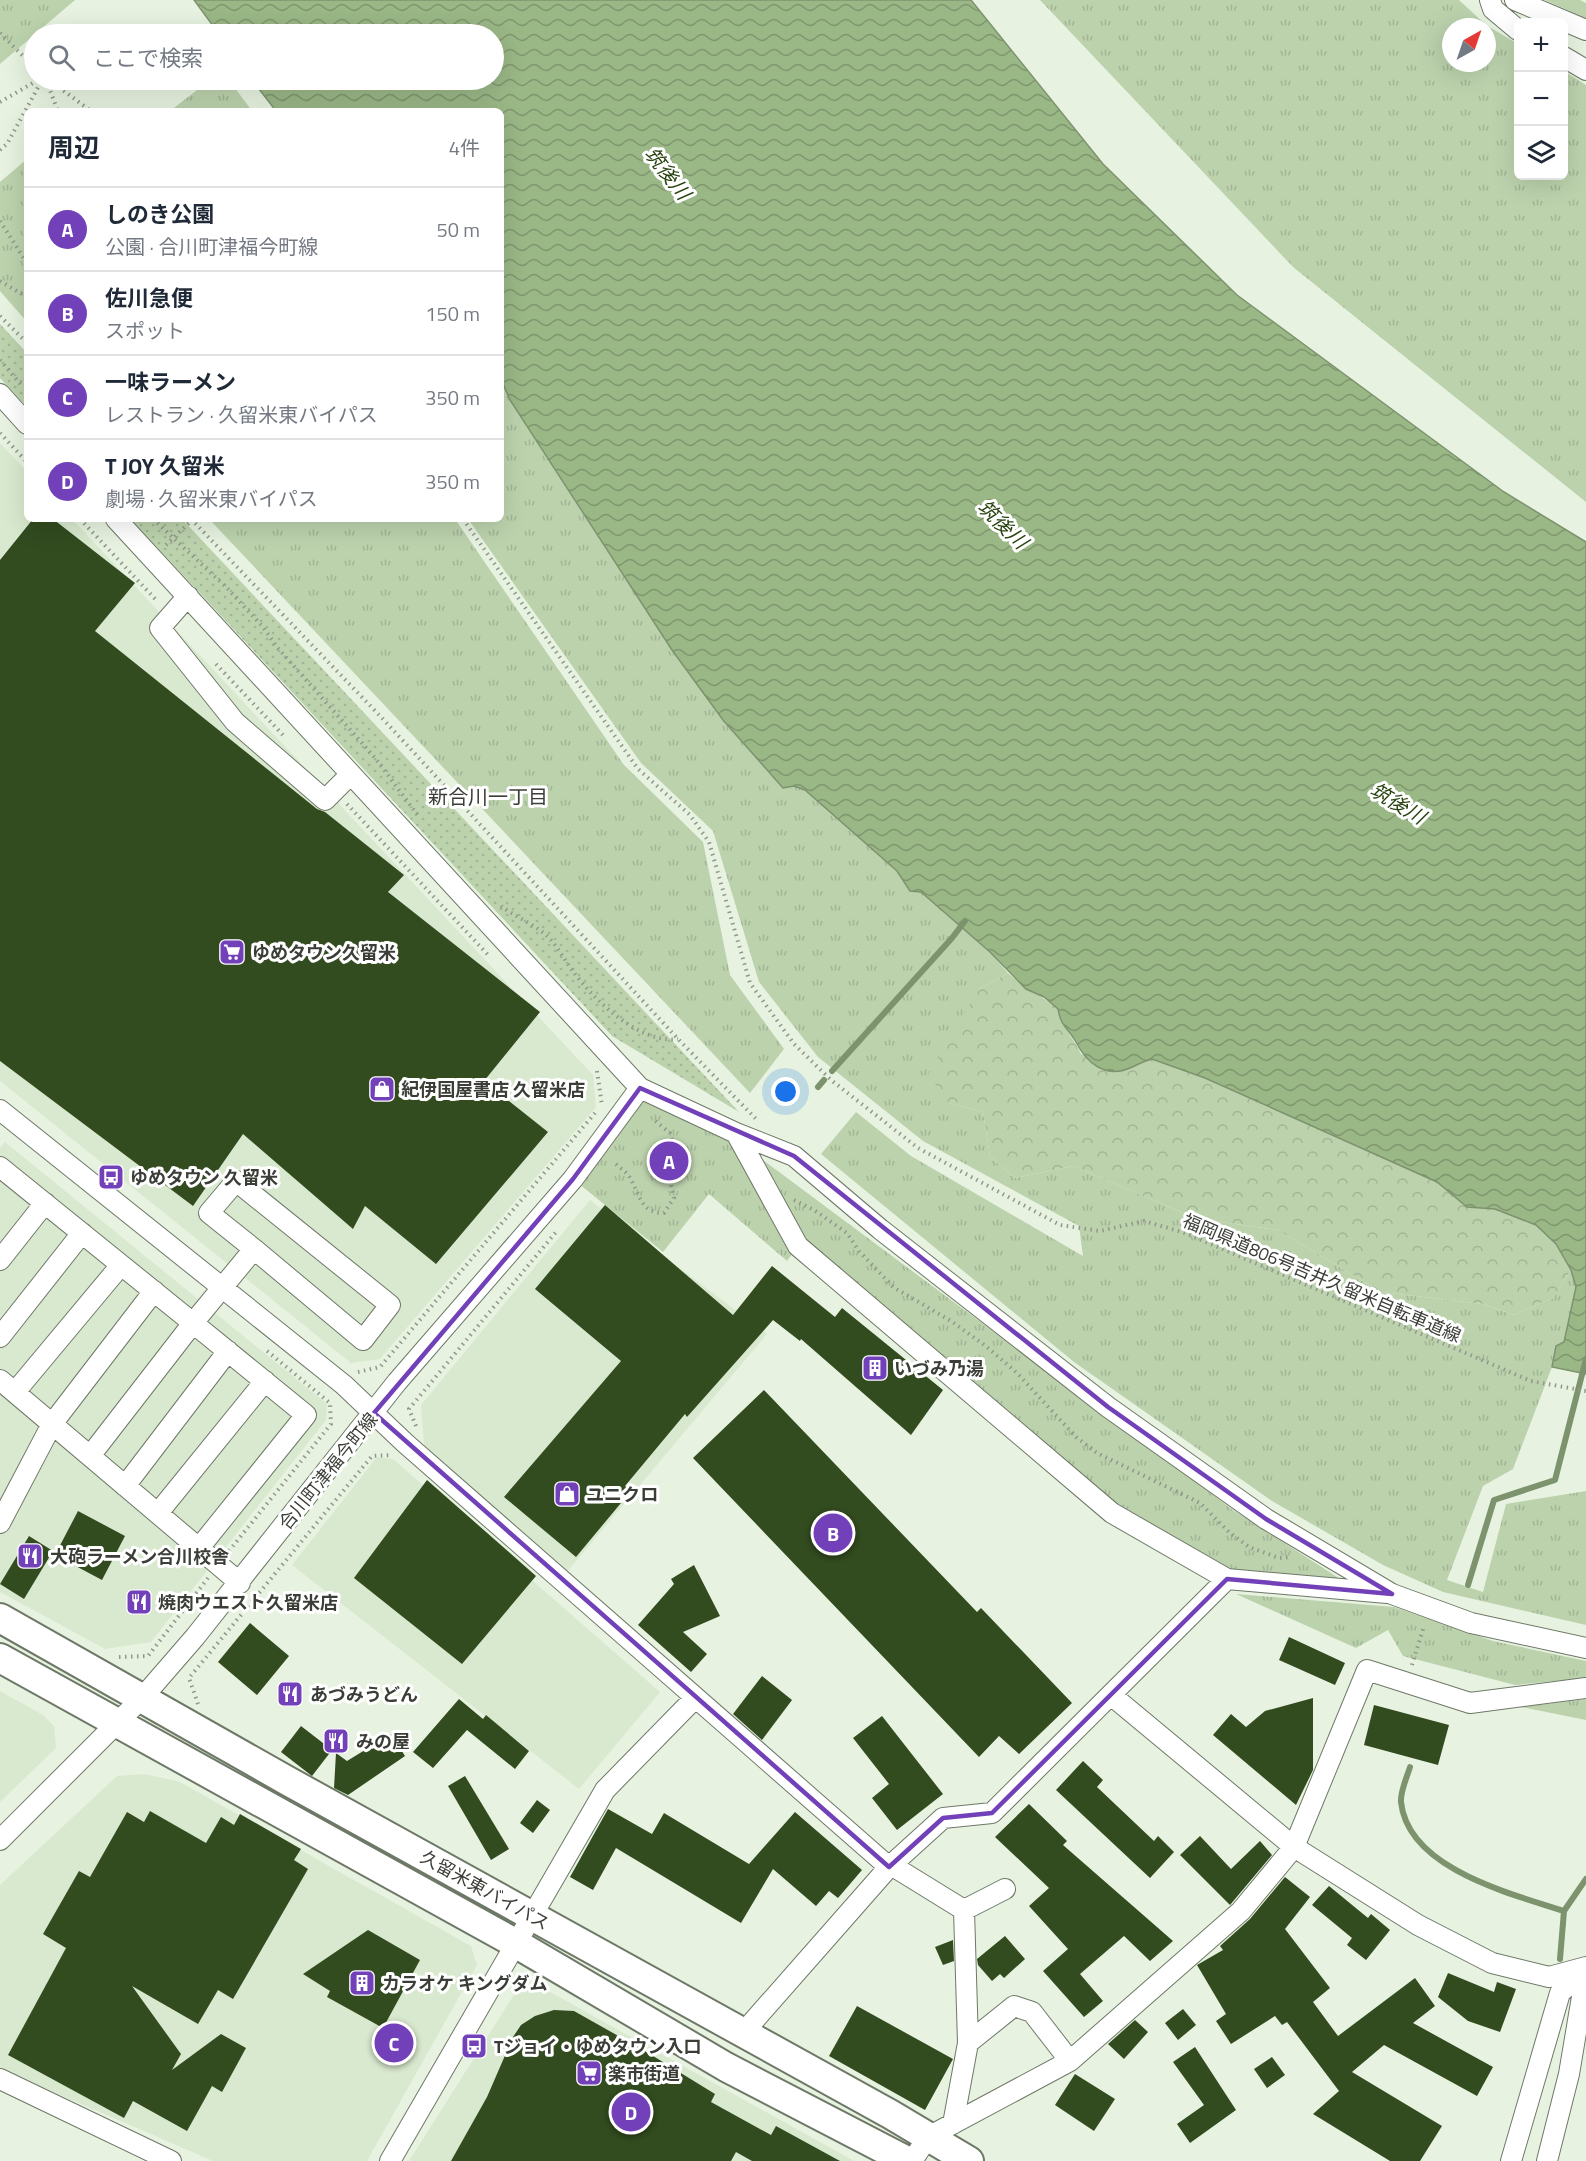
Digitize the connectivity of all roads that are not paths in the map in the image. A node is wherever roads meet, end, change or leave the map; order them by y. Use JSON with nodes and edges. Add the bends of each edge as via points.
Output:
{"nodes":[{"id":1,"x":1490,"y":0,"type":"edge"},
{"id":2,"x":1515,"y":0,"type":"edge"},
{"id":3,"x":1514,"y":27,"type":"edge"},
{"id":4,"x":1586,"y":30,"type":"edge"},
{"id":5,"x":1568,"y":60,"type":"edge"},
{"id":6,"x":1586,"y":70,"type":"edge"},
{"id":7,"x":0,"y":394,"type":"edge"},
{"id":8,"x":24,"y":421,"type":"edge"},
{"id":9,"x":119,"y":522,"type":"edge"},
{"id":10,"x":188,"y":596,"type":"junction"},
{"id":11,"x":351,"y":774,"type":"junction"},
{"id":12,"x":640,"y":1088,"type":"junction"},
{"id":13,"x":1,"y":1112,"type":"edge"},
{"id":14,"x":736,"y":1133,"type":"junction"},
{"id":15,"x":4,"y":1177,"type":"edge"},
{"id":16,"x":45,"y":1203,"type":"junction"},
{"id":17,"x":82,"y":1233,"type":"junction"},
{"id":18,"x":254,"y":1249,"type":"junction"},
{"id":19,"x":0,"y":1260,"type":"edge"},
{"id":20,"x":121,"y":1265,"type":"junction"},
{"id":21,"x":222,"y":1289,"type":"junction"},
{"id":22,"x":154,"y":1292,"type":"junction"},
{"id":23,"x":193,"y":1323,"type":"junction"},
{"id":24,"x":0,"y":1337,"type":"edge"},
{"id":25,"x":228,"y":1351,"type":"junction"},
{"id":26,"x":265,"y":1381,"type":"junction"},
{"id":27,"x":7,"y":1386,"type":"edge"},
{"id":28,"x":374,"y":1413,"type":"junction"},
{"id":29,"x":52,"y":1424,"type":"junction"},
{"id":30,"x":90,"y":1456,"type":"junction"},
{"id":31,"x":125,"y":1486,"type":"junction"},
{"id":32,"x":158,"y":1514,"type":"junction"},
{"id":33,"x":0,"y":1523,"type":"edge"},
{"id":34,"x":198,"y":1548,"type":"junction"},
{"id":35,"x":1227,"y":1579,"type":"junction"},
{"id":36,"x":240,"y":1583,"type":"junction"},
{"id":37,"x":1392,"y":1594,"type":"junction"},
{"id":38,"x":0,"y":1618,"type":"edge"},
{"id":39,"x":1586,"y":1648,"type":"edge"},
{"id":40,"x":0,"y":1658,"type":"edge"},
{"id":41,"x":1586,"y":1688,"type":"edge"},
{"id":42,"x":1111,"y":1695,"type":"junction"},
{"id":43,"x":143,"y":1697,"type":"junction"},
{"id":44,"x":695,"y":1698,"type":"junction"},
{"id":45,"x":118,"y":1721,"type":"junction"},
{"id":46,"x":0,"y":1840,"type":"edge"},
{"id":47,"x":1294,"y":1847,"type":"junction"},
{"id":48,"x":890,"y":1866,"type":"junction"},
{"id":49,"x":1005,"y":1889,"type":"dead end"},
{"id":50,"x":964,"y":1910,"type":"junction"},
{"id":51,"x":531,"y":1915,"type":"junction"},
{"id":52,"x":515,"y":1943,"type":"junction"},
{"id":53,"x":1586,"y":1968,"type":"edge"},
{"id":54,"x":1586,"y":1973,"type":"edge"},
{"id":55,"x":742,"y":2034,"type":"junction"},
{"id":56,"x":968,"y":2043,"type":"junction"},
{"id":57,"x":1070,"y":2061,"type":"junction"},
{"id":58,"x":0,"y":2079,"type":"edge"},
{"id":59,"x":953,"y":2124,"type":"junction"},
{"id":60,"x":928,"y":2137,"type":"junction"},
{"id":61,"x":171,"y":2161,"type":"edge"},
{"id":62,"x":390,"y":2161,"type":"edge"},
{"id":63,"x":907,"y":2161,"type":"edge"},
{"id":64,"x":912,"y":2161,"type":"edge"},
{"id":65,"x":969,"y":2161,"type":"edge"},
{"id":66,"x":1511,"y":2161,"type":"edge"},
{"id":67,"x":1547,"y":2161,"type":"edge"}],
"edges":[{"from":1,"to":3,"type":"street","via":[[1493,9]]},
{"from":2,"to":4,"type":"street"},
{"from":5,"to":6,"type":"street"},
{"from":7,"to":8,"type":"street"},
{"from":9,"to":10,"type":"street"},
{"from":10,"to":11,"type":"street"},
{"from":10,"to":11,"type":"street","via":[[160,628],[235,722],[325,800]]},
{"from":11,"to":12,"type":"street"},
{"from":12,"to":14,"type":"street"},
{"from":12,"to":28,"type":"street","name":"合川町津福今町線","via":[[573,1179]]},
{"from":13,"to":21,"type":"street"},
{"from":14,"to":35,"type":"street","via":[[798,1246],[1103,1506]]},
{"from":14,"to":37,"type":"street","via":[[794,1156],[880,1229],[1108,1407],[1266,1519]]},
{"from":15,"to":16,"type":"street"},
{"from":16,"to":17,"type":"street"},
{"from":16,"to":19,"type":"street"},
{"from":17,"to":20,"type":"street"},
{"from":17,"to":24,"type":"street"},
{"from":18,"to":18,"type":"street","via":[[209,1213],[236,1181],[390,1305],[363,1340]]},
{"from":18,"to":21,"type":"street"},
{"from":20,"to":22,"type":"street"},
{"from":20,"to":27,"type":"street"},
{"from":21,"to":23,"type":"street"},
{"from":21,"to":28,"type":"street"},
{"from":22,"to":23,"type":"street"},
{"from":22,"to":29,"type":"street"},
{"from":23,"to":25,"type":"street"},
{"from":23,"to":30,"type":"street"},
{"from":25,"to":26,"type":"street"},
{"from":25,"to":31,"type":"street"},
{"from":26,"to":32,"type":"street"},
{"from":26,"to":34,"type":"street","via":[[306,1415]]},
{"from":27,"to":29,"type":"street"},
{"from":28,"to":36,"type":"street","name":"合川町津福今町線"},
{"from":28,"to":44,"type":"street"},
{"from":29,"to":30,"type":"street"},
{"from":29,"to":33,"type":"street"},
{"from":30,"to":31,"type":"street"},
{"from":31,"to":32,"type":"street"},
{"from":32,"to":34,"type":"street"},
{"from":34,"to":36,"type":"street"},
{"from":35,"to":37,"type":"street"},
{"from":35,"to":42,"type":"street"},
{"from":36,"to":43,"type":"street","name":"合川町津福今町線"},
{"from":37,"to":39,"type":"street","via":[[1471,1623]]},
{"from":38,"to":43,"type":"highway","name":"久留米東バイパス"},
{"from":40,"to":45,"type":"highway","name":"久留米東バイパス"},
{"from":41,"to":47,"type":"street","via":[[1470,1703],[1367,1670]]},
{"from":42,"to":47,"type":"street"},
{"from":42,"to":48,"type":"street","via":[[992,1813],[943,1818]]},
{"from":43,"to":45,"type":"street","name":"合川町津福今町線"},
{"from":43,"to":51,"type":"highway","name":"久留米東バイパス"},
{"from":44,"to":48,"type":"street"},
{"from":44,"to":51,"type":"street","via":[[605,1790]]},
{"from":45,"to":46,"type":"street","name":"合川町津福今町線"},
{"from":45,"to":52,"type":"highway","name":"久留米東バイパス"},
{"from":47,"to":53,"type":"street","via":[[1418,1925],[1492,1964],[1556,1975]]},
{"from":47,"to":57,"type":"street","via":[[1241,1911]]},
{"from":48,"to":50,"type":"street"},
{"from":48,"to":55,"type":"street"},
{"from":49,"to":50,"type":"street"},
{"from":50,"to":56,"type":"street"},
{"from":51,"to":52,"type":"street"},
{"from":51,"to":55,"type":"highway","name":"久留米東バイパス"},
{"from":52,"to":62,"type":"street"},
{"from":52,"to":63,"type":"highway","name":"久留米東バイパス","via":[[726,2067]]},
{"from":53,"to":66,"type":"street","via":[[1560,1994]]},
{"from":54,"to":67,"type":"street","via":[[1569,2074]]},
{"from":55,"to":60,"type":"highway","name":"久留米東バイパス"},
{"from":56,"to":57,"type":"street","via":[[1014,2006],[1032,2013]]},
{"from":56,"to":59,"type":"street"},
{"from":57,"to":59,"type":"street"},
{"from":58,"to":61,"type":"street"},
{"from":59,"to":60,"type":"street"},
{"from":60,"to":64,"type":"street"},
{"from":60,"to":65,"type":"highway","name":"久留米東バイパス"}]}
